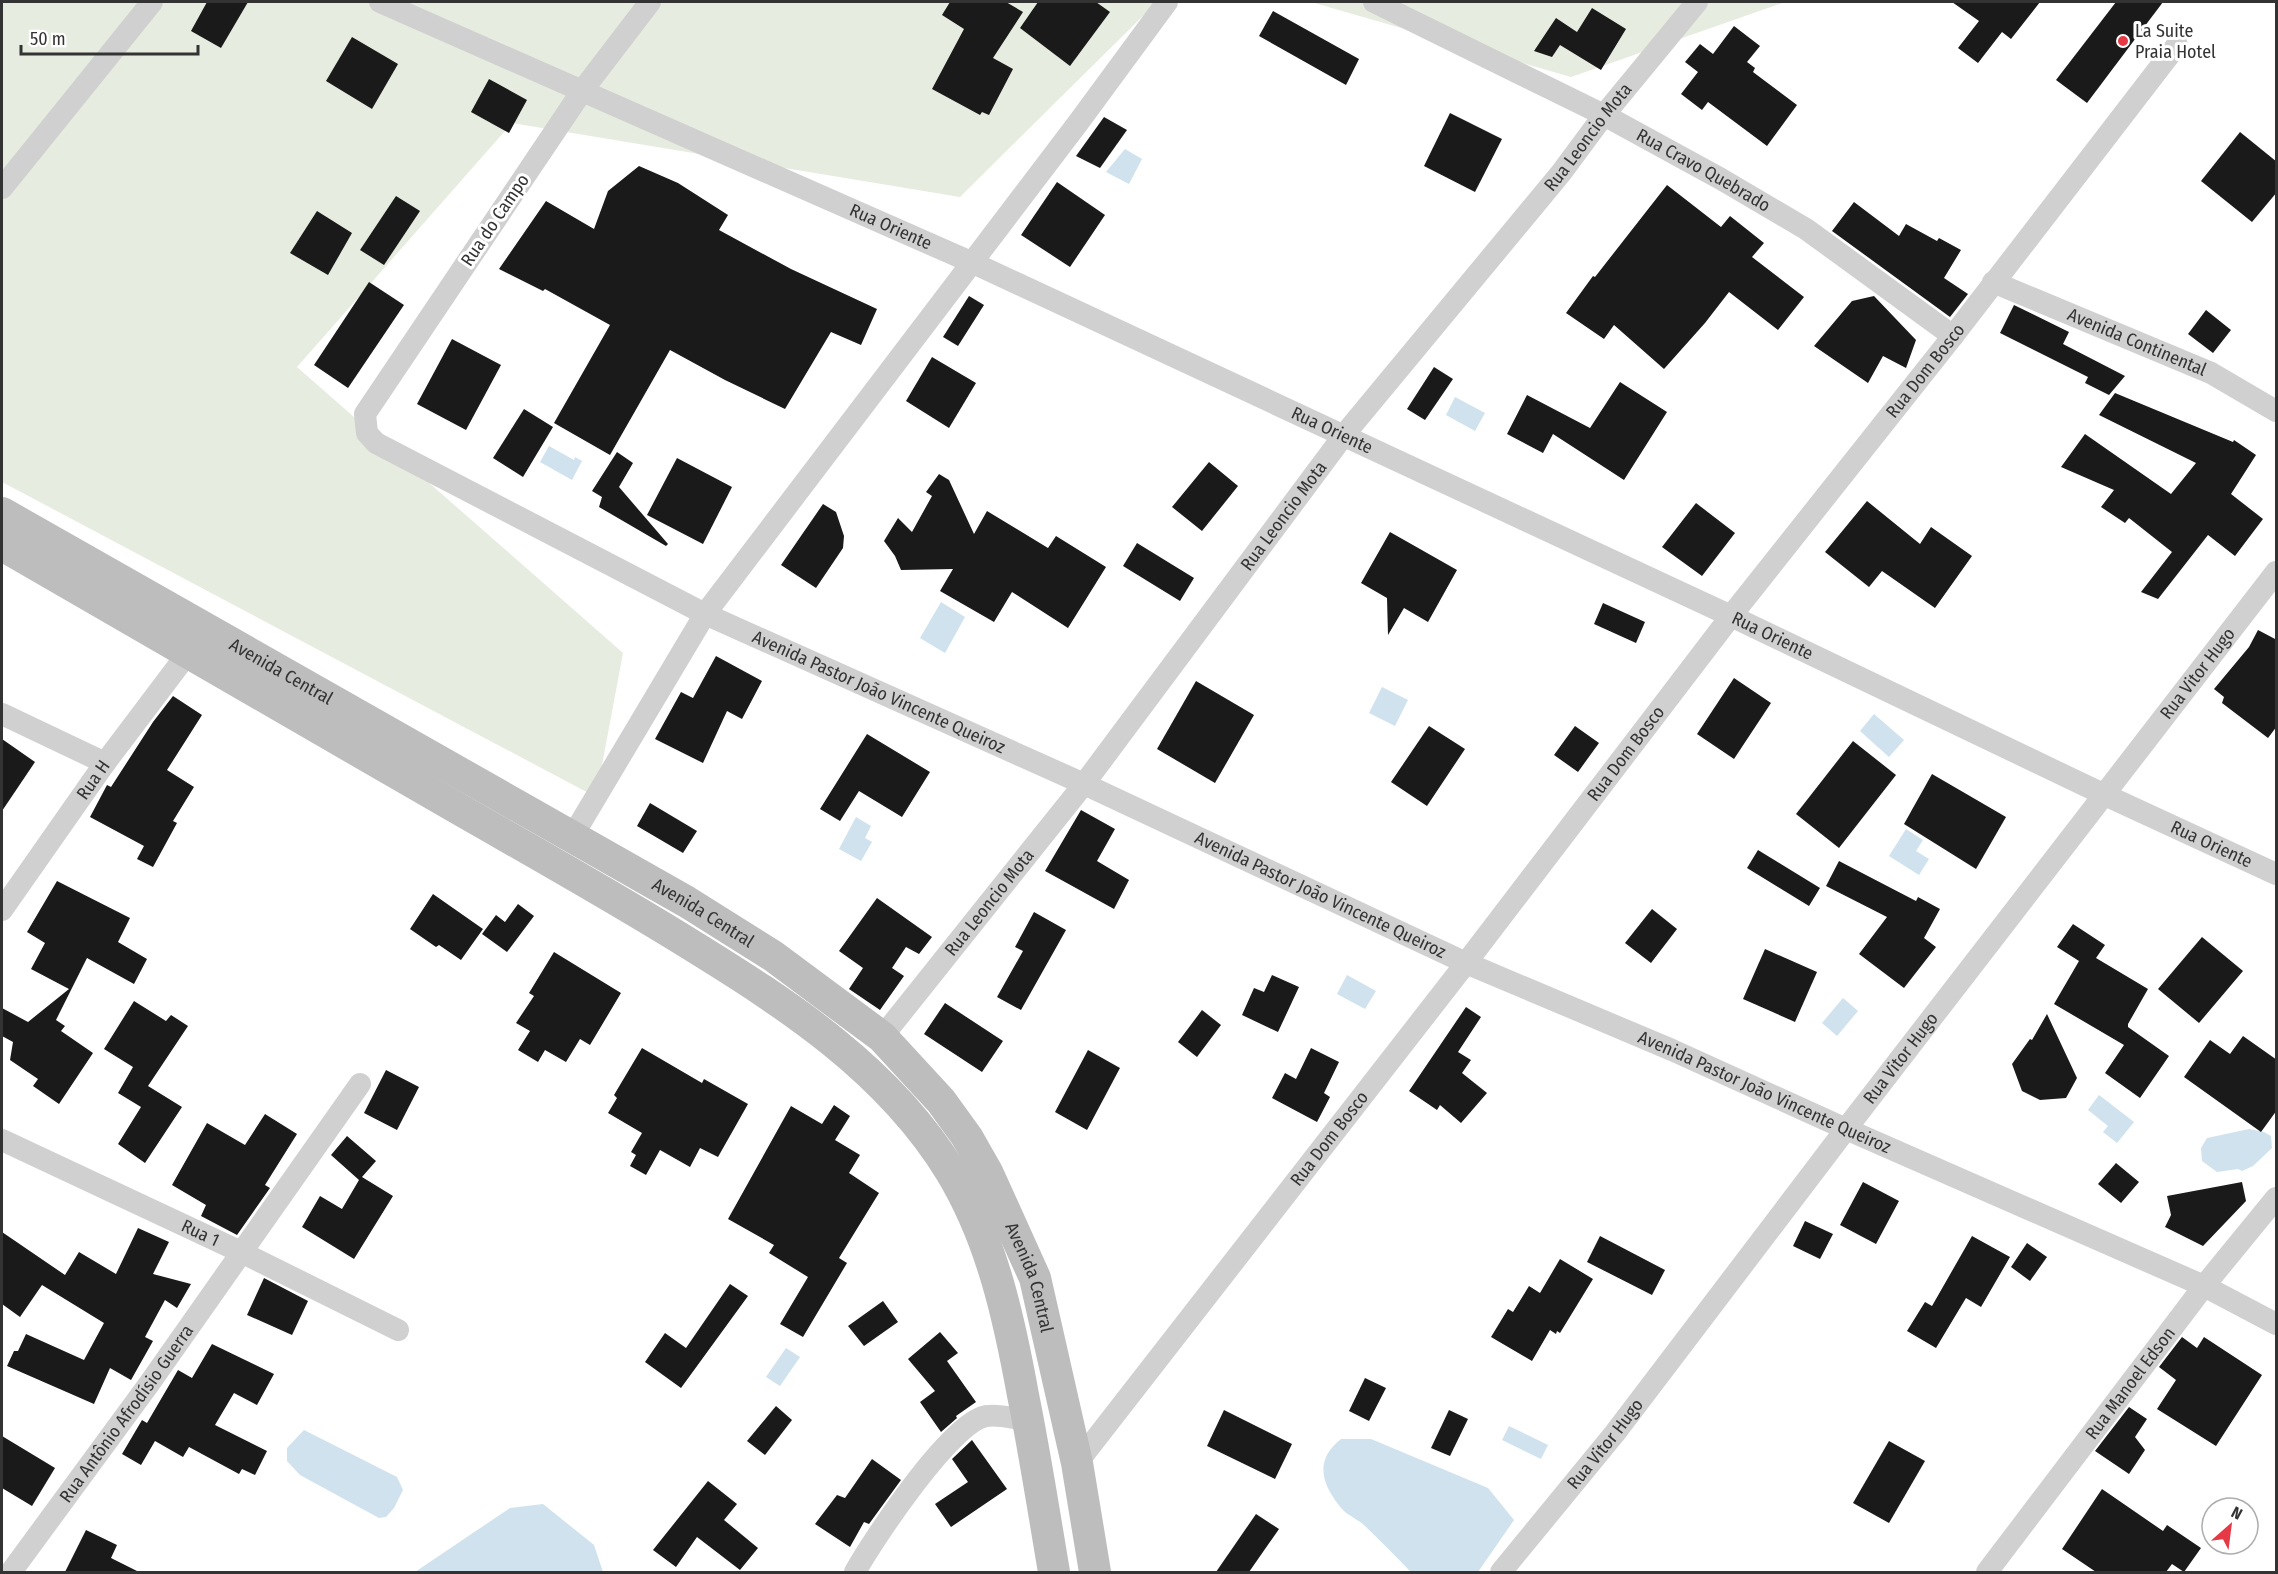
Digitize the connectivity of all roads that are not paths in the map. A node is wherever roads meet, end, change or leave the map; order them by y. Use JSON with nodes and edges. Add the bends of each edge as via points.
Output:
{"nodes":[{"id":1,"x":152,"y":2,"type":"edge"},
{"id":2,"x":380,"y":2,"type":"edge"},
{"id":3,"x":650,"y":2,"type":"edge"},
{"id":4,"x":1167,"y":2,"type":"edge"},
{"id":5,"x":1374,"y":2,"type":"edge"},
{"id":6,"x":1697,"y":2,"type":"edge"},
{"id":7,"x":2177,"y":45,"type":"dead end"},
{"id":8,"x":582,"y":91,"type":"junction"},
{"id":9,"x":1604,"y":115,"type":"junction"},
{"id":10,"x":2,"y":188,"type":"edge"},
{"id":11,"x":971,"y":262,"type":"junction"},
{"id":12,"x":1993,"y":282,"type":"junction"},
{"id":13,"x":1953,"y":336,"type":"junction"},
{"id":14,"x":2277,"y":411,"type":"edge"},
{"id":15,"x":1344,"y":435,"type":"junction"},
{"id":16,"x":376,"y":443,"type":"joint"},
{"id":17,"x":2,"y":513,"type":"edge"},
{"id":18,"x":2,"y":545,"type":"edge"},
{"id":19,"x":2277,"y":572,"type":"edge"},
{"id":20,"x":705,"y":614,"type":"junction"},
{"id":21,"x":1731,"y":616,"type":"junction"},
{"id":22,"x":188,"y":653,"type":"junction"},
{"id":23,"x":2,"y":714,"type":"edge"},
{"id":24,"x":105,"y":763,"type":"junction"},
{"id":25,"x":1084,"y":784,"type":"junction"},
{"id":26,"x":2105,"y":795,"type":"junction"},
{"id":27,"x":572,"y":837,"type":"junction"},
{"id":28,"x":2277,"y":874,"type":"edge"},
{"id":29,"x":2,"y":910,"type":"edge"},
{"id":30,"x":1467,"y":963,"type":"junction"},
{"id":31,"x":882,"y":1037,"type":"junction"},
{"id":32,"x":360,"y":1084,"type":"dead end"},
{"id":33,"x":1846,"y":1129,"type":"junction"},
{"id":34,"x":2,"y":1140,"type":"edge"},
{"id":35,"x":2277,"y":1198,"type":"edge"},
{"id":36,"x":241,"y":1252,"type":"junction"},
{"id":37,"x":2204,"y":1286,"type":"junction"},
{"id":38,"x":2277,"y":1324,"type":"edge"},
{"id":39,"x":398,"y":1330,"type":"dead end"},
{"id":40,"x":1028,"y":1420,"type":"junction"},
{"id":41,"x":1077,"y":1463,"type":"junction"},
{"id":42,"x":14,"y":1568,"type":"edge"},
{"id":43,"x":855,"y":1572,"type":"edge"},
{"id":44,"x":1054,"y":1572,"type":"edge"},
{"id":45,"x":1095,"y":1572,"type":"edge"},
{"id":46,"x":1501,"y":1572,"type":"edge"},
{"id":47,"x":1987,"y":1572,"type":"edge"}],
"edges":[{"from":1,"to":10,"type":"street"},
{"from":2,"to":8,"type":"street","name":"Rua Oriente"},
{"from":3,"to":8,"type":"street","name":"Rua do Campo"},
{"from":4,"to":11,"type":"street"},
{"from":5,"to":9,"type":"street","name":"Rua Cravo Quebrado"},
{"from":6,"to":9,"type":"street","name":"Rua Leoncio Mota"},
{"from":7,"to":12,"type":"street","name":"Rua Dom Bosco"},
{"from":8,"to":11,"type":"street","name":"Rua Oriente"},
{"from":8,"to":16,"type":"street","name":"Rua do Campo","via":[[365,414],[368,433]]},
{"from":9,"to":13,"type":"street","name":"Rua Cravo Quebrado","via":[[1806,229]]},
{"from":9,"to":15,"type":"street","name":"Rua Leoncio Mota"},
{"from":11,"to":15,"type":"street","name":"Rua Oriente"},
{"from":11,"to":20,"type":"street"},
{"from":12,"to":13,"type":"street","name":"Rua Dom Bosco"},
{"from":12,"to":14,"type":"street","name":"Avenida Continental","via":[[2211,373]]},
{"from":13,"to":21,"type":"street","name":"Rua Dom Bosco"},
{"from":15,"to":21,"type":"street","name":"Rua Oriente"},
{"from":15,"to":25,"type":"street","name":"Rua Leoncio Mota"},
{"from":16,"to":20,"type":"street","name":"Avenida Pastor João Vincente Queiroz"},
{"from":17,"to":27,"type":"main road","name":"Avenida Central"},
{"from":18,"to":22,"type":"main road","name":"Avenida Central"},
{"from":19,"to":26,"type":"street","name":"Rua Vitor Hugo"},
{"from":20,"to":25,"type":"street","name":"Avenida Pastor João Vincente Queiroz"},
{"from":20,"to":27,"type":"street"},
{"from":21,"to":26,"type":"street","name":"Rua Oriente"},
{"from":21,"to":30,"type":"street","name":"Rua Dom Bosco"},
{"from":22,"to":24,"type":"street","name":"Rua H"},
{"from":22,"to":40,"type":"main road","name":"Avenida Central","via":[[633,909],[813,1025],[874,1076],[925,1132],[972,1211],[993,1264]]},
{"from":23,"to":24,"type":"street"},
{"from":24,"to":29,"type":"street","name":"Rua H"},
{"from":25,"to":30,"type":"street","name":"Avenida Pastor João Vincente Queiroz"},
{"from":25,"to":31,"type":"street","name":"Rua Leoncio Mota"},
{"from":26,"to":28,"type":"street","name":"Rua Oriente"},
{"from":26,"to":33,"type":"street","name":"Rua Vitor Hugo"},
{"from":27,"to":31,"type":"main road","name":"Avenida Central","via":[[773,956]]},
{"from":30,"to":33,"type":"street","name":"Avenida Pastor João Vincente Queiroz"},
{"from":30,"to":41,"type":"street","name":"Rua Dom Bosco"},
{"from":31,"to":41,"type":"main road","name":"Avenida Central","via":[[941,1101],[988,1174],[1035,1278]]},
{"from":32,"to":36,"type":"street","name":"Rua Antônio Afrodísio Guerra"},
{"from":33,"to":37,"type":"street","name":"Avenida Pastor João Vincente Queiroz"},
{"from":33,"to":46,"type":"street","name":"Rua Vitor Hugo","via":[[1615,1433]]},
{"from":34,"to":36,"type":"street","name":"Rua 1"},
{"from":35,"to":37,"type":"street","name":"Rua Manoel Edson"},
{"from":36,"to":39,"type":"street","name":"Rua 1"},
{"from":36,"to":42,"type":"street","name":"Rua Antônio Afrodísio Guerra"},
{"from":37,"to":38,"type":"street","name":"Avenida Pastor João Vincente Queiroz"},
{"from":37,"to":47,"type":"street","name":"Rua Manoel Edson"},
{"from":40,"to":43,"type":"street","via":[[986,1415],[964,1427],[931,1463],[872,1542]]},
{"from":40,"to":44,"type":"main road","name":"Avenida Central"},
{"from":41,"to":45,"type":"main road","name":"Avenida Central"}]}
